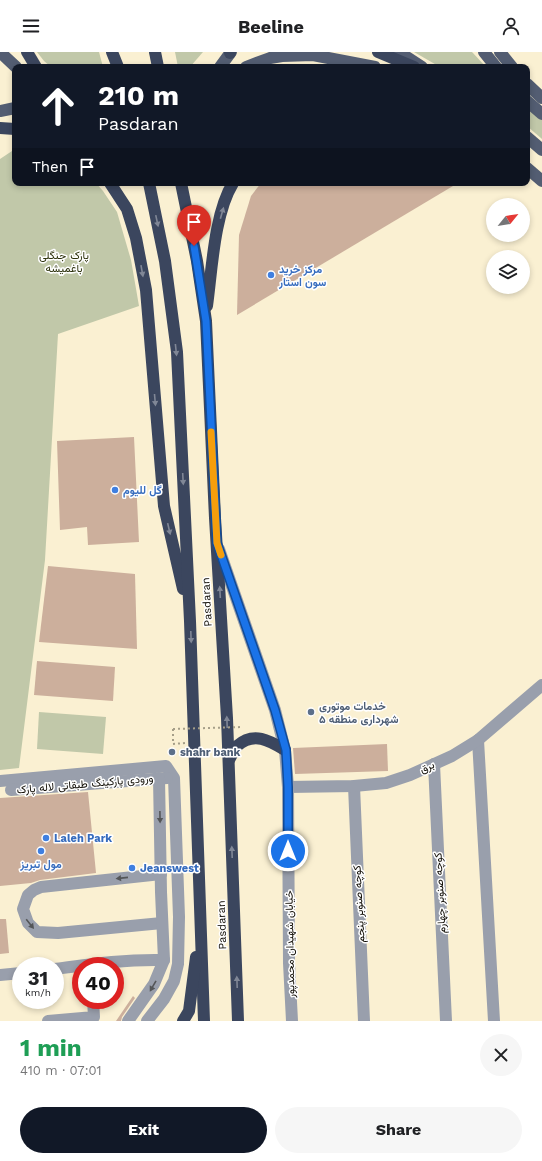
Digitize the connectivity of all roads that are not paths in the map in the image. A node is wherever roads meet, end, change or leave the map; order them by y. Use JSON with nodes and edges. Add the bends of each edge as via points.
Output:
{"nodes":[{"id":1,"x":0,"y":52,"type":"edge"},
{"id":2,"x":27,"y":52,"type":"edge"},
{"id":3,"x":112,"y":52,"type":"edge"},
{"id":4,"x":120,"y":52,"type":"edge"},
{"id":5,"x":155,"y":52,"type":"edge"},
{"id":6,"x":158,"y":52,"type":"edge"},
{"id":7,"x":230,"y":52,"type":"edge"},
{"id":8,"x":342,"y":52,"type":"edge"},
{"id":9,"x":378,"y":52,"type":"edge"},
{"id":10,"x":399,"y":52,"type":"edge"},
{"id":11,"x":484,"y":52,"type":"edge"},
{"id":12,"x":500,"y":52,"type":"edge"},
{"id":13,"x":13,"y":64,"type":"edge"},
{"id":14,"x":34,"y":64,"type":"edge"},
{"id":15,"x":117,"y":64,"type":"edge"},
{"id":16,"x":123,"y":64,"type":"edge"},
{"id":17,"x":157,"y":64,"type":"edge"},
{"id":18,"x":158,"y":64,"type":"edge"},
{"id":19,"x":222,"y":64,"type":"edge"},
{"id":20,"x":254,"y":64,"type":"edge"},
{"id":21,"x":359,"y":64,"type":"edge"},
{"id":22,"x":368,"y":64,"type":"edge"},
{"id":23,"x":407,"y":64,"type":"edge"},
{"id":24,"x":417,"y":64,"type":"edge"},
{"id":25,"x":494,"y":64,"type":"edge"},
{"id":26,"x":510,"y":64,"type":"edge"},
{"id":27,"x":530,"y":87,"type":"edge"},
{"id":28,"x":542,"y":98,"type":"edge"},
{"id":29,"x":530,"y":104,"type":"edge"},
{"id":30,"x":12,"y":108,"type":"edge"},
{"id":31,"x":0,"y":110,"type":"edge"},
{"id":32,"x":542,"y":114,"type":"edge"},
{"id":33,"x":0,"y":128,"type":"edge"},
{"id":34,"x":12,"y":128,"type":"edge"},
{"id":35,"x":530,"y":140,"type":"edge"},
{"id":36,"x":542,"y":150,"type":"edge"},
{"id":37,"x":530,"y":171,"type":"edge"},
{"id":38,"x":542,"y":181,"type":"edge"},
{"id":39,"x":112,"y":186,"type":"edge"},
{"id":40,"x":150,"y":186,"type":"edge"},
{"id":41,"x":182,"y":186,"type":"edge"},
{"id":42,"x":231,"y":186,"type":"edge"},
{"id":43,"x":206,"y":321,"type":"junction"},
{"id":44,"x":217,"y":543,"type":"junction"},
{"id":45,"x":190,"y":621,"type":"junction"},
{"id":46,"x":542,"y":685,"type":"edge"},
{"id":47,"x":478,"y":740,"type":"junction"},
{"id":48,"x":286,"y":750,"type":"junction"},
{"id":49,"x":229,"y":761,"type":"junction"},
{"id":50,"x":434,"y":764,"type":"junction"},
{"id":51,"x":159,"y":778,"type":"junction"},
{"id":52,"x":174,"y":778,"type":"junction"},
{"id":53,"x":0,"y":781,"type":"edge"},
{"id":54,"x":354,"y":786,"type":"junction"},
{"id":55,"x":288,"y":787,"type":"junction"},
{"id":56,"x":10,"y":790,"type":"dead end"},
{"id":57,"x":161,"y":874,"type":"junction"},
{"id":58,"x":161,"y":889,"type":"junction"},
{"id":59,"x":200,"y":922,"type":"junction"},
{"id":60,"x":162,"y":923,"type":"junction"},
{"id":61,"x":164,"y":960,"type":"junction"},
{"id":62,"x":124,"y":962,"type":"edge"},
{"id":63,"x":12,"y":974,"type":"edge"},
{"id":64,"x":0,"y":975,"type":"edge"},
{"id":65,"x":164,"y":999,"type":"junction"},
{"id":66,"x":93,"y":1019,"type":"edge"},
{"id":67,"x":48,"y":1021,"type":"edge"},
{"id":68,"x":128,"y":1021,"type":"edge"},
{"id":69,"x":147,"y":1021,"type":"edge"},
{"id":70,"x":183,"y":1021,"type":"edge"},
{"id":71,"x":204,"y":1021,"type":"edge"},
{"id":72,"x":238,"y":1021,"type":"edge"},
{"id":73,"x":292,"y":1021,"type":"edge"},
{"id":74,"x":364,"y":1021,"type":"edge"},
{"id":75,"x":446,"y":1021,"type":"edge"},
{"id":76,"x":494,"y":1021,"type":"edge"}],
"edges":[{"from":1,"to":13,"type":"main road"},
{"from":2,"to":14,"type":"highway"},
{"from":3,"to":15,"type":"highway"},
{"from":4,"to":16,"type":"highway"},
{"from":5,"to":17,"type":"highway"},
{"from":6,"to":18,"type":"highway"},
{"from":7,"to":19,"type":"main road"},
{"from":8,"to":22,"type":"main road"},
{"from":9,"to":23,"type":"highway"},
{"from":10,"to":24,"type":"main road"},
{"from":11,"to":25,"type":"main road"},
{"from":12,"to":26,"type":"main road"},
{"from":20,"to":21,"type":"main road","via":[[282,56],[313,55]]},
{"from":27,"to":28,"type":"main road"},
{"from":29,"to":32,"type":"main road"},
{"from":30,"to":31,"type":"main road"},
{"from":33,"to":34,"type":"highway"},
{"from":35,"to":36,"type":"main road"},
{"from":37,"to":38,"type":"main road"},
{"from":39,"to":45,"type":"highway","one_way":true,"via":[[127,209],[136,238],[146,290],[164,506]]},
{"from":40,"to":45,"type":"highway","name":"Pasdaran","one_way":true,"via":[[165,261],[177,352]]},
{"from":41,"to":43,"type":"highway","name":"Pasdaran"},
{"from":43,"to":42,"type":"highway","one_way":true,"via":[[217,230]]},
{"from":43,"to":44,"type":"highway","name":"Pasdaran"},
{"from":44,"to":48,"type":"street","name":"خیابان شهیدان محمدپور","via":[[275,710]]},
{"from":49,"to":44,"type":"highway","name":"Pasdaran","one_way":true},
{"from":45,"to":59,"type":"highway","name":"Pasdaran","one_way":true},
{"from":46,"to":47,"type":"street","name":"برق"},
{"from":47,"to":50,"type":"street","name":"برق"},
{"from":47,"to":76,"type":"street"},
{"from":48,"to":49,"type":"highway","via":[[259,738],[250,739],[237,746]]},
{"from":48,"to":55,"type":"street","name":"خیابان شهیدان محمدپور"},
{"from":72,"to":49,"type":"highway","name":"Pasdaran","one_way":true},
{"from":50,"to":54,"type":"street","name":"برق","via":[[386,783]]},
{"from":50,"to":75,"type":"street","name":"کوچه صنوبر چهارم"},
{"from":51,"to":52,"type":"street","name":"ورودی پارکینگ طبقاتی لاله پارک"},
{"from":51,"to":56,"type":"street","name":"ورودی پارکینگ طبقاتی لاله پارک"},
{"from":51,"to":57,"type":"street","one_way":true},
{"from":52,"to":53,"type":"street","via":[[166,766]]},
{"from":52,"to":65,"type":"street","via":[[179,917],[178,964],[174,981]]},
{"from":54,"to":55,"type":"street","name":"برق"},
{"from":54,"to":74,"type":"street","name":"کوچه صنوبر پنجم"},
{"from":55,"to":73,"type":"street","name":"خیابان شهیدان محمدپور","via":[[289,963]]},
{"from":57,"to":58,"type":"street"},
{"from":57,"to":60,"type":"street","one_way":true,"via":[[41,887],[28,894],[23,909],[28,924],[37,932],[58,933]]},
{"from":58,"to":60,"type":"street"},
{"from":58,"to":65,"type":"street","via":[[173,888],[173,962]]},
{"from":59,"to":70,"type":"highway","via":[[189,1011]]},
{"from":59,"to":71,"type":"highway","name":"Pasdaran"},
{"from":60,"to":61,"type":"street"},
{"from":61,"to":62,"type":"street"},
{"from":61,"to":68,"type":"street","one_way":true,"via":[[154,984]]},
{"from":63,"to":64,"type":"street"},
{"from":65,"to":69,"type":"street"},
{"from":66,"to":67,"type":"street"}]}
